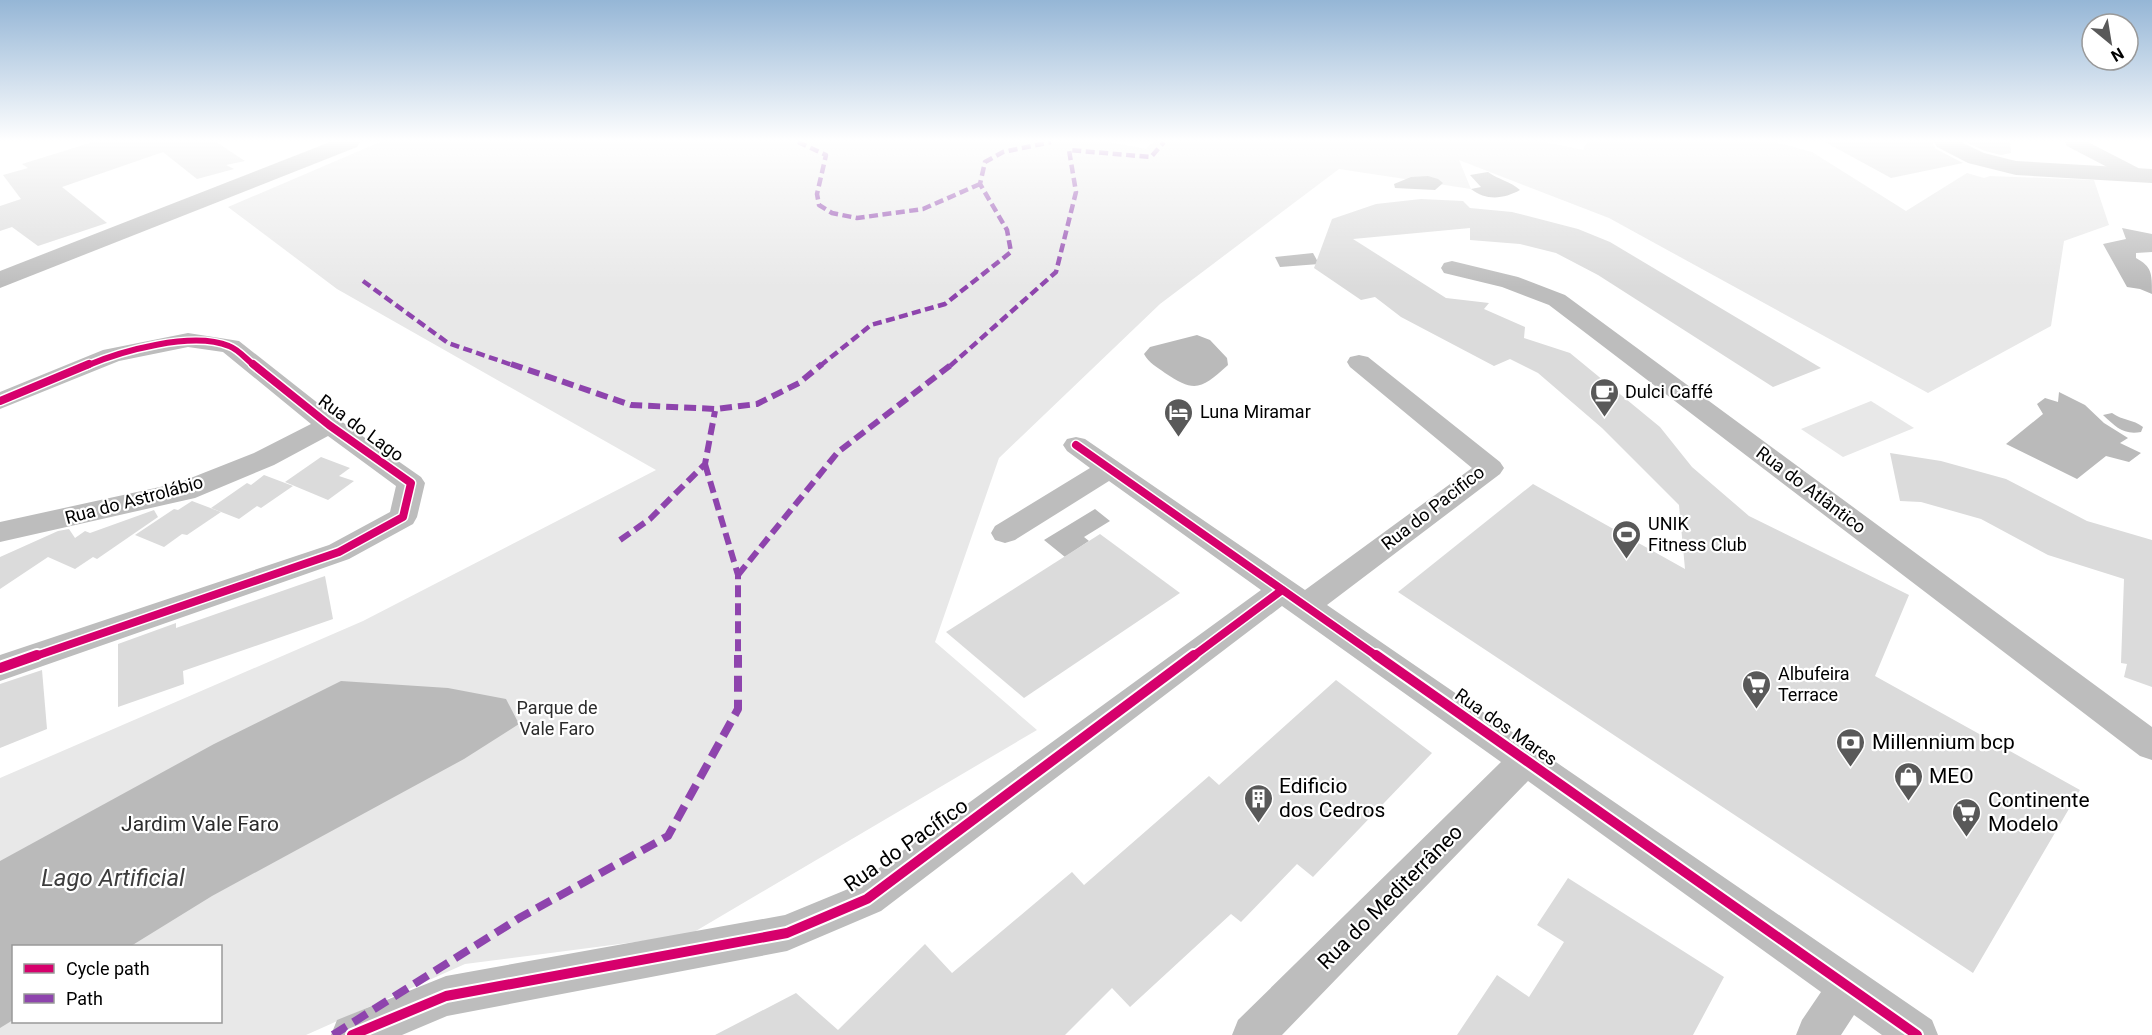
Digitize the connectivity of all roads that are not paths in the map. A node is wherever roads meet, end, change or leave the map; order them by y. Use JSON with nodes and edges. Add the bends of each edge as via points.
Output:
{"nodes":[{"id":1,"x":227,"y":190,"type":"edge"},
{"id":2,"x":1452,"y":268,"type":"dead end"},
{"id":3,"x":0,"y":280,"type":"edge"},
{"id":4,"x":1359,"y":362,"type":"dead end"},
{"id":5,"x":0,"y":401,"type":"edge"},
{"id":6,"x":329,"y":425,"type":"junction"},
{"id":7,"x":1076,"y":446,"type":"dead end"},
{"id":8,"x":1109,"y":469,"type":"junction"},
{"id":9,"x":0,"y":532,"type":"edge"},
{"id":10,"x":1005,"y":533,"type":"dead end"},
{"id":11,"x":1293,"y":598,"type":"junction"},
{"id":12,"x":0,"y":669,"type":"edge"},
{"id":13,"x":2152,"y":746,"type":"edge"},
{"id":14,"x":1527,"y":759,"type":"junction"},
{"id":15,"x":1848,"y":987,"type":"junction"},
{"id":16,"x":352,"y":1035,"type":"edge"},
{"id":17,"x":1253,"y":1035,"type":"edge"},
{"id":18,"x":1816,"y":1035,"type":"edge"},
{"id":19,"x":1917,"y":1035,"type":"edge"}],
"edges":[{"from":1,"to":3,"type":"street"},
{"from":2,"to":13,"type":"street","name":"Rua do Atlântico","via":[[1510,282],[1557,300]]},
{"from":4,"to":11,"type":"street","name":"Rua do Pacifico","via":[[1490,468]]},
{"from":5,"to":6,"type":"street","name":"Rua do Lago","via":[[112,355],[188,340],[230,346]]},
{"from":6,"to":9,"type":"street","name":"Rua do Astrolábio","via":[[264,459],[184,491]]},
{"from":6,"to":12,"type":"street","name":"Rua do Lago","via":[[411,483],[403,517],[339,552]]},
{"from":7,"to":8,"type":"street","name":"Rua dos Mares"},
{"from":8,"to":10,"type":"street"},
{"from":8,"to":11,"type":"street","name":"Rua dos Mares"},
{"from":11,"to":14,"type":"street","name":"Rua dos Mares"},
{"from":11,"to":16,"type":"street","name":"Rua do Pacífico","via":[[867,899],[787,933],[446,996]]},
{"from":14,"to":15,"type":"street","name":"Rua dos Mares"},
{"from":14,"to":17,"type":"street","name":"Rua do Mediterrâneo"},
{"from":15,"to":18,"type":"street"},
{"from":15,"to":19,"type":"street","name":"Rua dos Mares"}]}
